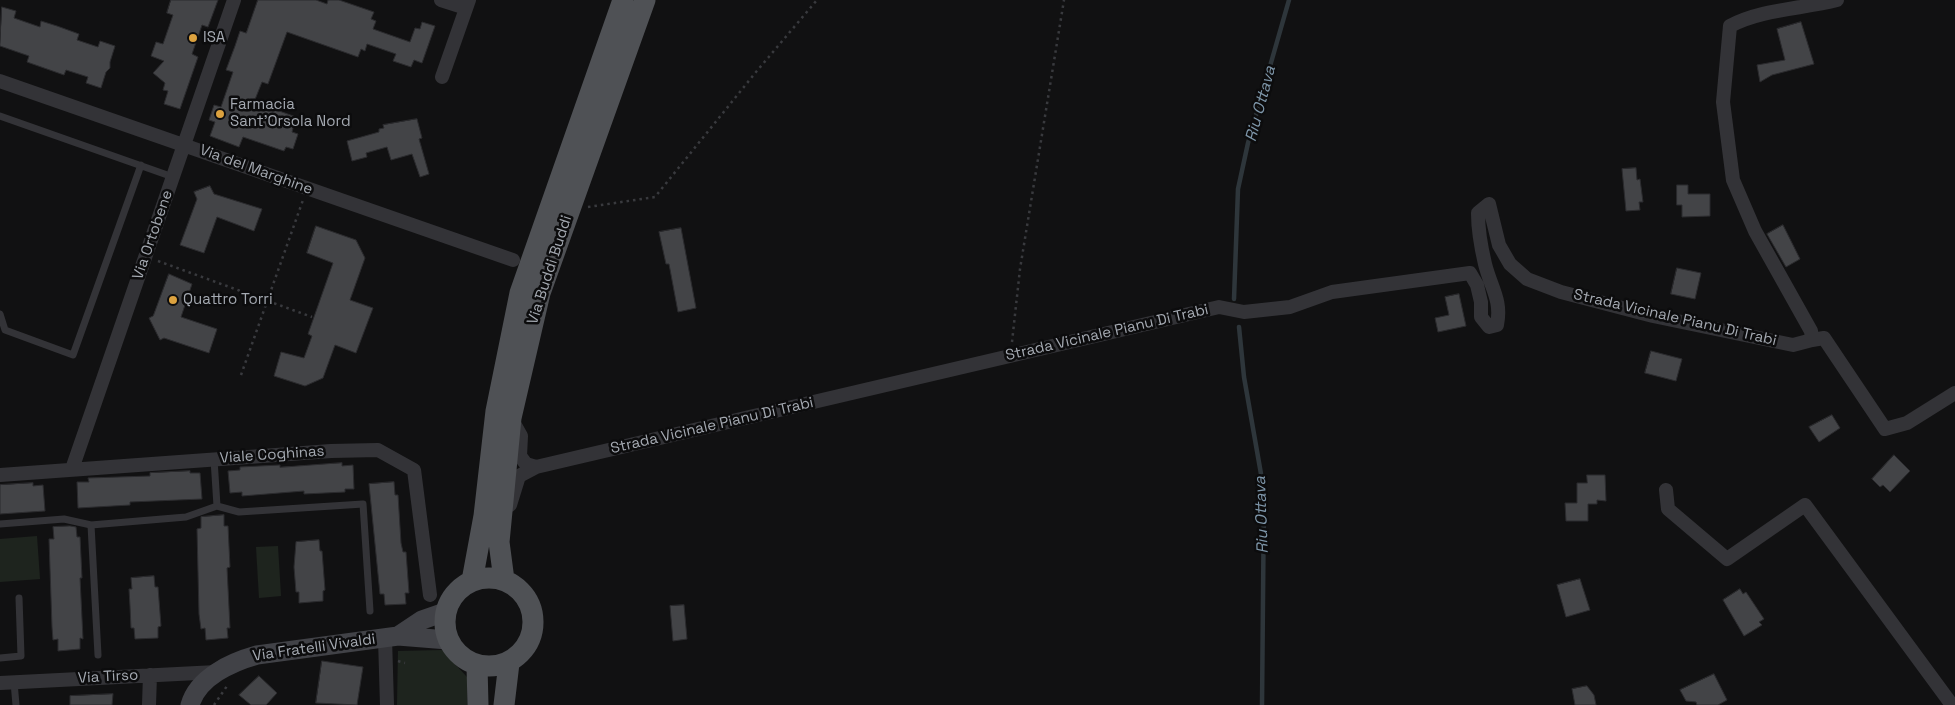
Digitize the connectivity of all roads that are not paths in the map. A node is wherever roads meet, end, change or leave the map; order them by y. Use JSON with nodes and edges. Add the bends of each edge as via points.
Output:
{"nodes":[{"id":1,"x":234,"y":0,"type":"edge"},
{"id":2,"x":440,"y":0,"type":"edge"},
{"id":3,"x":623,"y":0,"type":"edge"},
{"id":4,"x":645,"y":0,"type":"edge"},
{"id":5,"x":1837,"y":0,"type":"edge"},
{"id":6,"x":467,"y":4,"type":"edge"},
{"id":7,"x":442,"y":77,"type":"dead end"},
{"id":8,"x":0,"y":81,"type":"edge"},
{"id":9,"x":0,"y":116,"type":"edge"},
{"id":10,"x":184,"y":144,"type":"junction"},
{"id":11,"x":141,"y":165,"type":"junction"},
{"id":12,"x":173,"y":177,"type":"junction"},
{"id":13,"x":513,"y":260,"type":"dead end"},
{"id":14,"x":0,"y":314,"type":"edge"},
{"id":15,"x":1812,"y":340,"type":"junction"},
{"id":16,"x":1955,"y":393,"type":"edge"},
{"id":17,"x":511,"y":418,"type":"junction"},
{"id":18,"x":214,"y":459,"type":"junction"},
{"id":19,"x":536,"y":467,"type":"junction"},
{"id":20,"x":72,"y":469,"type":"junction"},
{"id":21,"x":0,"y":475,"type":"edge"},
{"id":22,"x":1666,"y":490,"type":"dead end"},
{"id":23,"x":217,"y":506,"type":"junction"},
{"id":24,"x":502,"y":516,"type":"junction"},
{"id":25,"x":0,"y":524,"type":"edge"},
{"id":26,"x":91,"y":525,"type":"junction"},
{"id":27,"x":504,"y":580,"type":"junction"},
{"id":28,"x":472,"y":581,"type":"junction"},
{"id":29,"x":430,"y":595,"type":"dead end"},
{"id":30,"x":19,"y":598,"type":"dead end"},
{"id":31,"x":370,"y":611,"type":"dead end"},
{"id":32,"x":445,"y":612,"type":"junction"},
{"id":33,"x":392,"y":637,"type":"junction"},
{"id":34,"x":448,"y":640,"type":"junction"},
{"id":35,"x":98,"y":655,"type":"dead end"},
{"id":36,"x":0,"y":658,"type":"edge"},
{"id":37,"x":509,"y":662,"type":"junction"},
{"id":38,"x":477,"y":666,"type":"junction"},
{"id":39,"x":216,"y":672,"type":"junction"},
{"id":40,"x":150,"y":675,"type":"junction"},
{"id":41,"x":7,"y":682,"type":"edge"},
{"id":42,"x":16,"y":705,"type":"edge"},
{"id":43,"x":149,"y":705,"type":"edge"},
{"id":44,"x":190,"y":705,"type":"edge"},
{"id":45,"x":387,"y":705,"type":"edge"},
{"id":46,"x":478,"y":705,"type":"edge"},
{"id":47,"x":504,"y":705,"type":"edge"},
{"id":48,"x":1952,"y":705,"type":"edge"}],
"edges":[{"from":1,"to":10,"type":"street","name":"Via Ortobene"},
{"from":2,"to":6,"type":"street"},
{"from":3,"to":28,"type":"main road","name":"Via Buddi Buddi","via":[[520,293],[496,411],[484,516]]},
{"from":4,"to":17,"type":"main road","name":"Via Buddi Buddi","via":[[540,293]]},
{"from":5,"to":15,"type":"street","via":[[1747,17],[1730,26],[1723,102],[1733,180],[1755,231],[1811,331]]},
{"from":6,"to":7,"type":"street"},
{"from":8,"to":10,"type":"street","name":"Via del Marghine"},
{"from":9,"to":11,"type":"lane"},
{"from":10,"to":12,"type":"street","name":"Via Ortobene"},
{"from":10,"to":13,"type":"street","name":"Via del Marghine"},
{"from":11,"to":12,"type":"lane"},
{"from":11,"to":14,"type":"lane","via":[[73,355],[5,330]]},
{"from":12,"to":20,"type":"street","name":"Via Ortobene"},
{"from":15,"to":16,"type":"street","via":[[1824,338],[1885,429],[1907,423]]},
{"from":15,"to":19,"type":"street","name":"Strada Vicinale Pianu Di Trabi","via":[[1793,344],[1653,316],[1561,292],[1528,279],[1510,264],[1499,245],[1489,204],[1478,213],[1478,230],[1485,265],[1500,310],[1498,326],[1490,327],[1481,316],[1477,285],[1470,273],[1332,292],[1290,307],[1244,312],[1218,307]]},
{"from":17,"to":19,"type":"street","via":[[521,436],[520,456],[526,464]]},
{"from":17,"to":24,"type":"main road","name":"Via Buddi Buddi"},
{"from":18,"to":20,"type":"street","name":"Viale Coghinas"},
{"from":18,"to":23,"type":"lane"},
{"from":18,"to":29,"type":"street","name":"Viale Coghinas","via":[[378,450],[414,470]]},
{"from":19,"to":24,"type":"street","name":"Strada Vicinale Pianu Di Trabi","via":[[519,476],[513,501]]},
{"from":20,"to":21,"type":"street","name":"Viale Coghinas"},
{"from":22,"to":48,"type":"street","via":[[1668,509],[1727,559],[1805,505]]},
{"from":23,"to":26,"type":"lane","via":[[186,517]]},
{"from":23,"to":31,"type":"lane","via":[[239,512],[363,504]]},
{"from":24,"to":27,"type":"main road","name":"Via Buddi Buddi","via":[[499,542]]},
{"from":25,"to":26,"type":"lane","via":[[64,520]]},
{"from":26,"to":35,"type":"lane"},
{"from":27,"to":28,"type":"main road"},
{"from":27,"to":37,"type":"main road","via":[[525,596],[534,621],[527,646]]},
{"from":28,"to":32,"type":"main road","via":[[454,594]]},
{"from":30,"to":36,"type":"lane","via":[[21,656]]},
{"from":32,"to":33,"type":"street","name":"Via Fratelli Vivaldi","via":[[422,620]]},
{"from":32,"to":34,"type":"main road"},
{"from":33,"to":34,"type":"street","name":"Via Fratelli Vivaldi"},
{"from":33,"to":39,"type":"street","name":"Via Fratelli Vivaldi","via":[[258,655],[236,661]]},
{"from":33,"to":45,"type":"street"},
{"from":34,"to":38,"type":"main road","via":[[455,652]]},
{"from":37,"to":38,"type":"main road","via":[[494,667]]},
{"from":37,"to":47,"type":"main road"},
{"from":38,"to":46,"type":"main road"},
{"from":39,"to":40,"type":"street","name":"Via Tirso"},
{"from":39,"to":44,"type":"street","name":"Via Fratelli Vivaldi","via":[[193,696]]},
{"from":40,"to":41,"type":"street","name":"Via Tirso"},
{"from":40,"to":43,"type":"street"},
{"from":41,"to":42,"type":"lane"}]}
